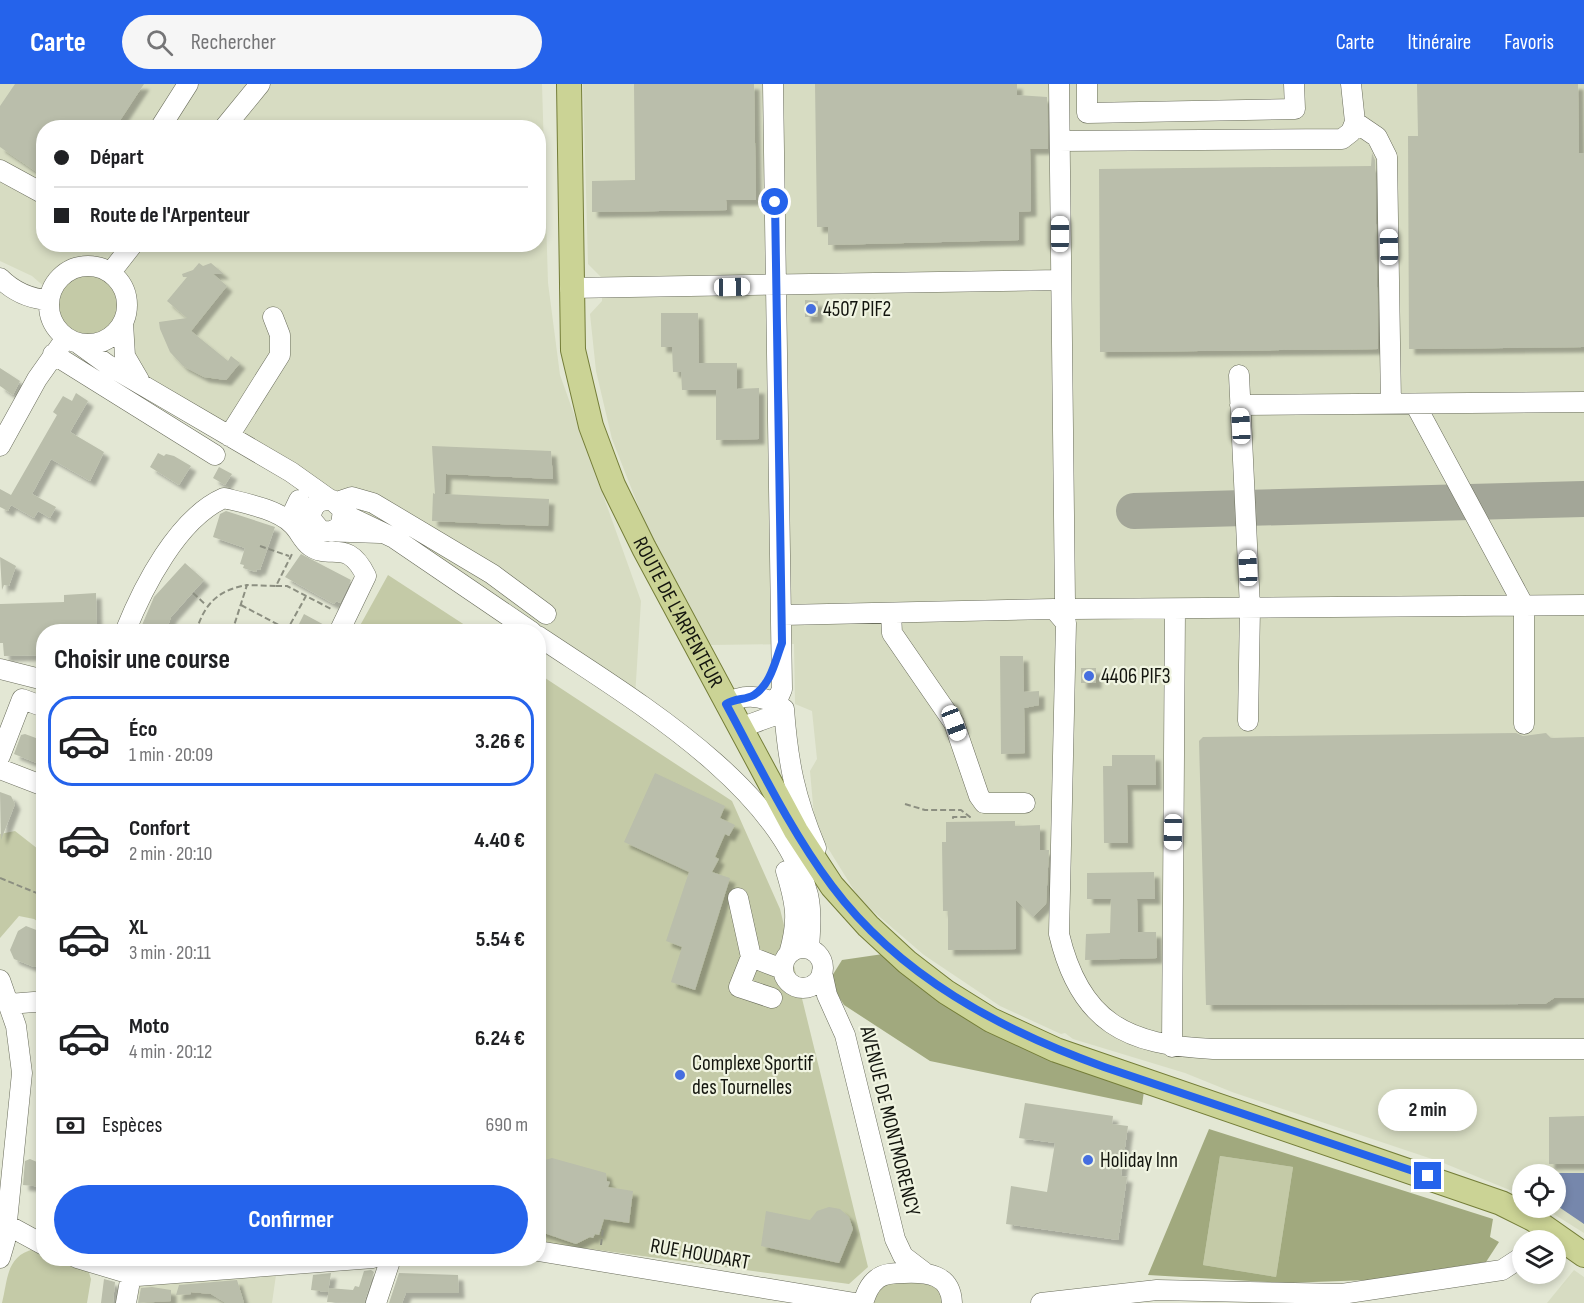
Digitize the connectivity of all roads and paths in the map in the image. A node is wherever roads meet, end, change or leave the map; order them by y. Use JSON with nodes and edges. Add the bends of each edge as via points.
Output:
{"nodes":[{"id":1,"x":189,"y":84,"type":"edge"},
{"id":2,"x":260,"y":84,"type":"edge"},
{"id":3,"x":569,"y":84,"type":"edge"},
{"id":4,"x":773,"y":84,"type":"edge"},
{"id":5,"x":1059,"y":84,"type":"edge"},
{"id":6,"x":1087,"y":84,"type":"edge"},
{"id":7,"x":1294,"y":84,"type":"edge"},
{"id":8,"x":1351,"y":84,"type":"edge"},
{"id":9,"x":165,"y":120,"type":"edge"},
{"id":10,"x":231,"y":120,"type":"edge"},
{"id":11,"x":1355,"y":123,"type":"junction"},
{"id":12,"x":1060,"y":141,"type":"junction"},
{"id":13,"x":0,"y":170,"type":"edge"},
{"id":14,"x":36,"y":190,"type":"edge"},
{"id":15,"x":127,"y":252,"type":"edge"},
{"id":16,"x":111,"y":272,"type":"junction"},
{"id":17,"x":0,"y":278,"type":"edge"},
{"id":18,"x":1060,"y":280,"type":"junction"},
{"id":19,"x":776,"y":286,"type":"junction"},
{"id":20,"x":570,"y":288,"type":"junction"},
{"id":21,"x":49,"y":300,"type":"junction"},
{"id":22,"x":273,"y":317,"type":"dead end"},
{"id":23,"x":123,"y":323,"type":"junction"},
{"id":24,"x":73,"y":341,"type":"junction"},
{"id":25,"x":53,"y":354,"type":"junction"},
{"id":26,"x":1239,"y":375,"type":"dead end"},
{"id":27,"x":141,"y":382,"type":"junction"},
{"id":28,"x":1584,"y":402,"type":"edge"},
{"id":29,"x":1391,"y":404,"type":"junction"},
{"id":30,"x":1415,"y":404,"type":"junction"},
{"id":31,"x":1240,"y":405,"type":"junction"},
{"id":32,"x":229,"y":436,"type":"junction"},
{"id":33,"x":0,"y":446,"type":"edge"},
{"id":34,"x":215,"y":454,"type":"dead end"},
{"id":35,"x":282,"y":468,"type":"junction"},
{"id":36,"x":234,"y":490,"type":"dead end"},
{"id":37,"x":299,"y":500,"type":"junction"},
{"id":38,"x":336,"y":504,"type":"junction"},
{"id":39,"x":284,"y":519,"type":"junction"},
{"id":40,"x":312,"y":522,"type":"junction"},
{"id":41,"x":332,"y":532,"type":"junction"},
{"id":42,"x":378,"y":536,"type":"junction"},
{"id":43,"x":260,"y":546,"type":"dead end"},
{"id":44,"x":296,"y":548,"type":"dead end"},
{"id":45,"x":342,"y":551,"type":"junction"},
{"id":46,"x":290,"y":556,"type":"junction"},
{"id":47,"x":359,"y":563,"type":"junction"},
{"id":48,"x":283,"y":570,"type":"junction"},
{"id":49,"x":288,"y":572,"type":"dead end"},
{"id":50,"x":247,"y":585,"type":"junction"},
{"id":51,"x":276,"y":586,"type":"junction"},
{"id":52,"x":193,"y":593,"type":"dead end"},
{"id":53,"x":306,"y":596,"type":"junction"},
{"id":54,"x":241,"y":604,"type":"junction"},
{"id":55,"x":363,"y":605,"type":"dead end"},
{"id":56,"x":1584,"y":605,"type":"edge"},
{"id":57,"x":207,"y":606,"type":"junction"},
{"id":58,"x":1524,"y":606,"type":"junction"},
{"id":59,"x":1250,"y":608,"type":"junction"},
{"id":60,"x":1175,"y":609,"type":"junction"},
{"id":61,"x":891,"y":613,"type":"junction"},
{"id":62,"x":546,"y":614,"type":"dead end"},
{"id":63,"x":783,"y":615,"type":"junction"},
{"id":64,"x":128,"y":624,"type":"edge"},
{"id":65,"x":199,"y":624,"type":"edge"},
{"id":66,"x":235,"y":624,"type":"edge"},
{"id":67,"x":276,"y":624,"type":"edge"},
{"id":68,"x":290,"y":624,"type":"edge"},
{"id":69,"x":343,"y":624,"type":"edge"},
{"id":70,"x":519,"y":624,"type":"edge"},
{"id":71,"x":546,"y":641,"type":"edge"},
{"id":72,"x":782,"y":643,"type":"junction"},
{"id":73,"x":0,"y":669,"type":"edge"},
{"id":74,"x":36,"y":678,"type":"edge"},
{"id":75,"x":753,"y":696,"type":"junction"},
{"id":76,"x":36,"y":704,"type":"edge"},
{"id":77,"x":726,"y":704,"type":"junction"},
{"id":78,"x":776,"y":704,"type":"junction"},
{"id":79,"x":1248,"y":721,"type":"dead end"},
{"id":80,"x":1524,"y":724,"type":"dead end"},
{"id":81,"x":740,"y":728,"type":"junction"},
{"id":82,"x":0,"y":756,"type":"edge"},
{"id":83,"x":714,"y":762,"type":"junction"},
{"id":84,"x":0,"y":769,"type":"edge"},
{"id":85,"x":36,"y":783,"type":"edge"},
{"id":86,"x":1025,"y":803,"type":"dead end"},
{"id":87,"x":905,"y":804,"type":"dead end"},
{"id":88,"x":953,"y":822,"type":"dead end"},
{"id":89,"x":0,"y":878,"type":"edge"},
{"id":90,"x":832,"y":886,"type":"junction"},
{"id":91,"x":36,"y":893,"type":"edge"},
{"id":92,"x":738,"y":898,"type":"dead end"},
{"id":93,"x":809,"y":949,"type":"junction"},
{"id":94,"x":751,"y":957,"type":"junction"},
{"id":95,"x":786,"y":960,"type":"junction"},
{"id":96,"x":822,"y":972,"type":"junction"},
{"id":97,"x":0,"y":980,"type":"edge"},
{"id":98,"x":796,"y":987,"type":"junction"},
{"id":99,"x":772,"y":998,"type":"dead end"},
{"id":100,"x":36,"y":1002,"type":"edge"},
{"id":101,"x":9,"y":1004,"type":"junction"},
{"id":102,"x":837,"y":1016,"type":"junction"},
{"id":103,"x":1172,"y":1047,"type":"junction"},
{"id":104,"x":1584,"y":1049,"type":"edge"},
{"id":105,"x":2,"y":1222,"type":"edge"},
{"id":106,"x":603,"y":1228,"type":"dead end"},
{"id":107,"x":1541,"y":1230,"type":"edge"},
{"id":108,"x":896,"y":1239,"type":"junction"},
{"id":109,"x":36,"y":1241,"type":"edge"},
{"id":110,"x":601,"y":1245,"type":"dead end"},
{"id":111,"x":1566,"y":1245,"type":"edge"},
{"id":112,"x":546,"y":1252,"type":"edge"},
{"id":113,"x":1584,"y":1255,"type":"edge"},
{"id":114,"x":0,"y":1258,"type":"edge"},
{"id":115,"x":1512,"y":1264,"type":"edge"},
{"id":116,"x":102,"y":1266,"type":"edge"},
{"id":117,"x":202,"y":1266,"type":"edge"},
{"id":118,"x":388,"y":1266,"type":"edge"},
{"id":119,"x":924,"y":1272,"type":"junction"},
{"id":120,"x":131,"y":1275,"type":"junction"},
{"id":121,"x":882,"y":1276,"type":"junction"},
{"id":122,"x":126,"y":1303,"type":"edge"},
{"id":123,"x":376,"y":1303,"type":"edge"},
{"id":124,"x":855,"y":1303,"type":"edge"},
{"id":125,"x":863,"y":1303,"type":"edge"},
{"id":126,"x":952,"y":1303,"type":"edge"},
{"id":127,"x":1041,"y":1303,"type":"edge"}],
"edges":[{"from":1,"to":9,"type":"street"},
{"from":2,"to":10,"type":"street"},
{"from":3,"to":20,"type":"main road","name":"ROUTE DE L'ARPENTEUR"},
{"from":4,"to":19,"type":"street"},
{"from":5,"to":12,"type":"street"},
{"from":6,"to":7,"type":"street","via":[[1087,112],[1295,109]]},
{"from":8,"to":11,"type":"street"},
{"from":11,"to":12,"type":"street","via":[[1342,139]]},
{"from":11,"to":29,"type":"street","via":[[1377,137],[1388,157]]},
{"from":12,"to":18,"type":"street"},
{"from":13,"to":14,"type":"street"},
{"from":15,"to":16,"type":"street"},
{"from":16,"to":21,"type":"street","via":[[98,266],[72,269],[52,287]]},
{"from":16,"to":23,"type":"street","via":[[126,294],[128,308]]},
{"from":17,"to":21,"type":"street","via":[[15,290]]},
{"from":18,"to":19,"type":"street"},
{"from":18,"to":60,"type":"street","via":[[1065,602],[1071,609]]},
{"from":19,"to":20,"type":"street"},
{"from":19,"to":63,"type":"street"},
{"from":20,"to":77,"type":"main road","name":"ROUTE DE L'ARPENTEUR","via":[[573,350],[591,426],[629,516]]},
{"from":21,"to":24,"type":"street","via":[[52,322]]},
{"from":22,"to":32,"type":"street","via":[[280,335],[279,355]]},
{"from":23,"to":24,"type":"street","via":[[106,340],[93,344]]},
{"from":23,"to":27,"type":"street","via":[[125,356]]},
{"from":24,"to":25,"type":"street"},
{"from":24,"to":27,"type":"street"},
{"from":25,"to":33,"type":"street"},
{"from":25,"to":34,"type":"street"},
{"from":26,"to":31,"type":"street"},
{"from":27,"to":32,"type":"street"},
{"from":28,"to":30,"type":"street"},
{"from":29,"to":30,"type":"street"},
{"from":29,"to":31,"type":"street"},
{"from":30,"to":58,"type":"street"},
{"from":31,"to":59,"type":"street"},
{"from":32,"to":35,"type":"street"},
{"from":35,"to":37,"type":"street"},
{"from":35,"to":38,"type":"street"},
{"from":36,"to":39,"type":"street","via":[[261,498]]},
{"from":37,"to":39,"type":"street"},
{"from":37,"to":40,"type":"street"},
{"from":38,"to":40,"type":"street","via":[[321,500],[312,508]]},
{"from":38,"to":41,"type":"street","via":[[341,525]]},
{"from":38,"to":42,"type":"street"},
{"from":38,"to":62,"type":"street","via":[[352,497],[373,503],[492,574]]},
{"from":39,"to":45,"type":"street","via":[[311,547]]},
{"from":39,"to":64,"type":"street","via":[[224,498],[208,504],[163,556],[140,594]]},
{"from":40,"to":41,"type":"street","via":[[321,531]]},
{"from":41,"to":42,"type":"street"},
{"from":42,"to":45,"type":"street","via":[[348,544]]},
{"from":42,"to":70,"type":"street"},
{"from":43,"to":46,"type":"path"},
{"from":44,"to":46,"type":"path"},
{"from":45,"to":47,"type":"street"},
{"from":46,"to":48,"type":"path"},
{"from":47,"to":55,"type":"street","via":[[371,568],[375,577]]},
{"from":47,"to":69,"type":"street","via":[[366,576]]},
{"from":48,"to":49,"type":"path"},
{"from":48,"to":51,"type":"path"},
{"from":50,"to":51,"type":"path"},
{"from":50,"to":54,"type":"path"},
{"from":50,"to":57,"type":"path","via":[[219,594]]},
{"from":51,"to":53,"type":"path","via":[[287,586]]},
{"from":52,"to":57,"type":"path"},
{"from":53,"to":68,"type":"path"},
{"from":53,"to":69,"type":"path"},
{"from":54,"to":66,"type":"path"},
{"from":54,"to":67,"type":"path"},
{"from":56,"to":58,"type":"street"},
{"from":57,"to":65,"type":"path"},
{"from":58,"to":59,"type":"street"},
{"from":58,"to":80,"type":"street"},
{"from":59,"to":60,"type":"street"},
{"from":59,"to":79,"type":"street"},
{"from":60,"to":103,"type":"street"},
{"from":61,"to":63,"type":"street"},
{"from":61,"to":86,"type":"street","via":[[892,633],[954,723],[979,796],[984,803]]},
{"from":61,"to":103,"type":"street","via":[[1054,609],[1066,623],[1059,934],[1067,967],[1086,998],[1108,1022],[1131,1035]]},
{"from":63,"to":72,"type":"street"},
{"from":71,"to":83,"type":"street","via":[[676,729]]},
{"from":72,"to":75,"type":"street","via":[[768,681]]},
{"from":72,"to":78,"type":"street","via":[[782,689]]},
{"from":73,"to":74,"type":"street"},
{"from":75,"to":77,"type":"street"},
{"from":75,"to":78,"type":"street"},
{"from":76,"to":82,"type":"street","via":[[22,699]]},
{"from":77,"to":81,"type":"main road","name":"ROUTE DE L'ARPENTEUR"},
{"from":78,"to":81,"type":"street","via":[[770,717]]},
{"from":78,"to":90,"type":"street","via":[[784,709],[798,805]]},
{"from":81,"to":90,"type":"main road","name":"ROUTE DE L'ARPENTEUR","via":[[796,831]]},
{"from":83,"to":93,"type":"street","via":[[765,813],[793,859],[811,912]]},
{"from":83,"to":95,"type":"street","via":[[761,819],[783,861],[797,927]]},
{"from":84,"to":85,"type":"street"},
{"from":87,"to":88,"type":"path","via":[[925,810],[961,810],[970,818],[953,818]]},
{"from":89,"to":91,"type":"path"},
{"from":90,"to":107,"type":"main road","name":"ROUTE DE L'ARPENTEUR","via":[[907,962],[991,1020],[1056,1050],[1450,1183],[1501,1203]]},
{"from":92,"to":94,"type":"street"},
{"from":93,"to":95,"type":"street","via":[[797,949]]},
{"from":93,"to":96,"type":"street","via":[[820,958]]},
{"from":94,"to":95,"type":"street","via":[[777,966]]},
{"from":94,"to":99,"type":"street","via":[[739,987]]},
{"from":95,"to":98,"type":"street","via":[[786,978]]},
{"from":96,"to":98,"type":"street","via":[[814,985]]},
{"from":96,"to":102,"type":"street","name":"AVENUE DE MONTMORENCY"},
{"from":97,"to":101,"type":"street"},
{"from":98,"to":102,"type":"street","name":"AVENUE DE MONTMORENCY"},
{"from":100,"to":101,"type":"street"},
{"from":101,"to":105,"type":"street","via":[[19,1038],[22,1073]]},
{"from":102,"to":108,"type":"street","name":"AVENUE DE MONTMORENCY"},
{"from":103,"to":104,"type":"street"},
{"from":105,"to":109,"type":"street"},
{"from":105,"to":114,"type":"street","via":[[4,1241]]},
{"from":106,"to":110,"type":"path"},
{"from":108,"to":119,"type":"street","name":"AVENUE DE MONTMORENCY","via":[[903,1256]]},
{"from":108,"to":121,"type":"street","name":"AVENUE DE MONTMORENCY"},
{"from":111,"to":113,"type":"main road","name":"ROUTE DE L'ARPENTEUR"},
{"from":112,"to":124,"type":"street","name":"RUE HOUDART"},
{"from":115,"to":127,"type":"street","via":[[1502,1270],[1342,1294],[1157,1290]]},
{"from":116,"to":120,"type":"street"},
{"from":117,"to":120,"type":"street"},
{"from":118,"to":123,"type":"street"},
{"from":119,"to":121,"type":"street"},
{"from":119,"to":126,"type":"street","name":"AVENUE DE MONTMORENCY","via":[[943,1280],[949,1287]]},
{"from":120,"to":122,"type":"street"},
{"from":121,"to":125,"type":"street","name":"AVENUE DE MONTMORENCY","via":[[870,1286]]}]}
